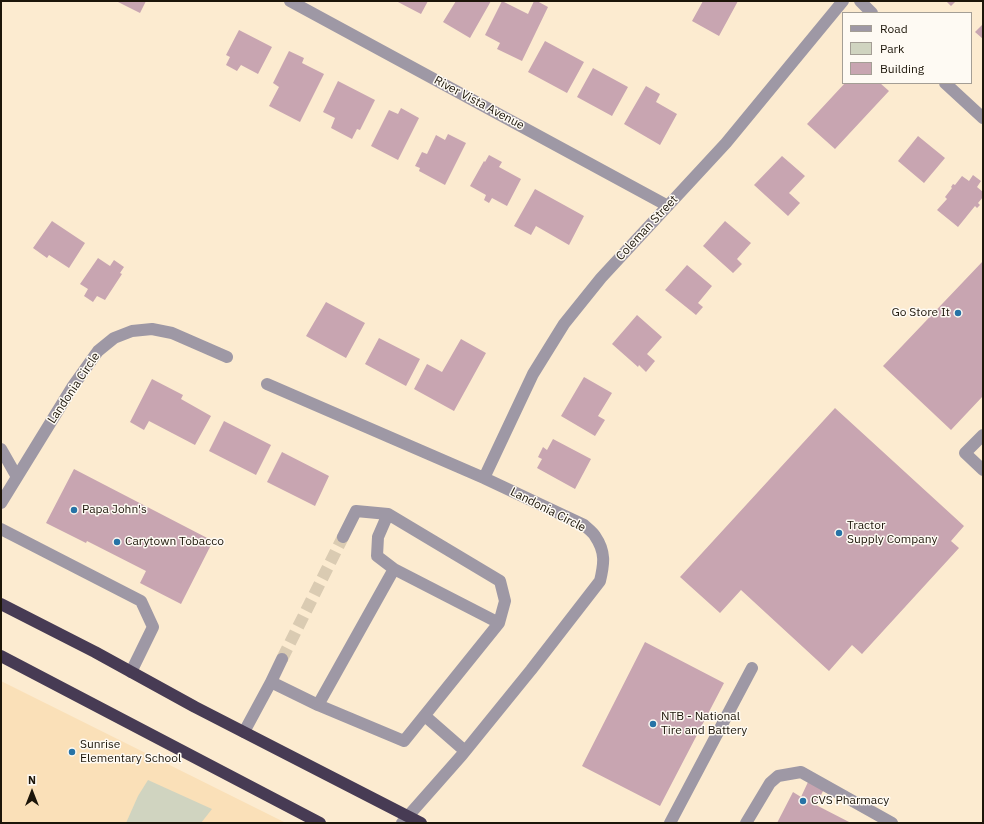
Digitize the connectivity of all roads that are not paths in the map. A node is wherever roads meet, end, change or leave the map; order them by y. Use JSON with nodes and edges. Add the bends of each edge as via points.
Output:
{"nodes":[{"id":1,"x":290,"y":1,"type":"edge"},
{"id":2,"x":843,"y":1,"type":"edge"},
{"id":3,"x":860,"y":1,"type":"edge"},
{"id":4,"x":871,"y":12,"type":"edge"},
{"id":5,"x":946,"y":84,"type":"edge"},
{"id":6,"x":983,"y":118,"type":"edge"},
{"id":7,"x":668,"y":206,"type":"junction"},
{"id":8,"x":227,"y":357,"type":"dead end"},
{"id":9,"x":267,"y":384,"type":"dead end"},
{"id":10,"x":983,"y":435,"type":"edge"},
{"id":11,"x":1,"y":449,"type":"edge"},
{"id":12,"x":983,"y":470,"type":"edge"},
{"id":13,"x":17,"y":477,"type":"junction"},
{"id":14,"x":484,"y":478,"type":"junction"},
{"id":15,"x":1,"y":503,"type":"edge"},
{"id":16,"x":388,"y":514,"type":"junction"},
{"id":17,"x":1,"y":529,"type":"edge"},
{"id":18,"x":343,"y":537,"type":"tunnel mouth"},
{"id":19,"x":394,"y":569,"type":"junction"},
{"id":20,"x":1,"y":604,"type":"edge"},
{"id":21,"x":499,"y":623,"type":"junction"},
{"id":22,"x":1,"y":656,"type":"edge"},
{"id":23,"x":282,"y":659,"type":"tunnel mouth"},
{"id":24,"x":752,"y":668,"type":"dead end"},
{"id":25,"x":131,"y":672,"type":"junction"},
{"id":26,"x":271,"y":682,"type":"junction"},
{"id":27,"x":318,"y":705,"type":"junction"},
{"id":28,"x":425,"y":716,"type":"junction"},
{"id":29,"x":244,"y":732,"type":"junction"},
{"id":30,"x":465,"y":751,"type":"junction"},
{"id":31,"x":405,"y":820,"type":"edge"},
{"id":32,"x":320,"y":823,"type":"edge"},
{"id":33,"x":421,"y":823,"type":"edge"},
{"id":34,"x":670,"y":823,"type":"edge"},
{"id":35,"x":746,"y":823,"type":"edge"},
{"id":36,"x":892,"y":823,"type":"edge"}],
"edges":[{"from":1,"to":7,"type":"street","name":"River Vista Avenue"},
{"from":2,"to":7,"type":"street","name":"Coleman Street","via":[[726,143]]},
{"from":3,"to":4,"type":"street"},
{"from":5,"to":6,"type":"street"},
{"from":7,"to":14,"type":"street","name":"Coleman Street","via":[[601,278],[564,324],[533,374]]},
{"from":8,"to":13,"type":"street","name":"Landonia Circle","via":[[172,333],[152,329],[132,331],[114,338],[98,351],[73,386]]},
{"from":9,"to":14,"type":"street","name":"Landonia Circle"},
{"from":10,"to":12,"type":"street","via":[[965,453]]},
{"from":11,"to":13,"type":"street"},
{"from":13,"to":15,"type":"street","name":"Landonia Circle"},
{"from":14,"to":30,"type":"street","name":"Landonia Circle","via":[[584,525],[595,535],[602,550],[604,565],[600,581],[532,670]]},
{"from":16,"to":18,"type":"street","via":[[356,511]]},
{"from":16,"to":19,"type":"street","via":[[378,537],[377,556]]},
{"from":16,"to":21,"type":"street","via":[[500,581],[505,601]]},
{"from":17,"to":25,"type":"street","via":[[141,601],[153,627]]},
{"from":19,"to":21,"type":"street"},
{"from":19,"to":27,"type":"street"},
{"from":20,"to":25,"type":"highway"},
{"from":21,"to":28,"type":"street"},
{"from":22,"to":32,"type":"highway"},
{"from":23,"to":26,"type":"street"},
{"from":24,"to":34,"type":"street"},
{"from":25,"to":29,"type":"highway"},
{"from":26,"to":27,"type":"street"},
{"from":26,"to":29,"type":"street"},
{"from":27,"to":28,"type":"street","via":[[404,741]]},
{"from":28,"to":30,"type":"street"},
{"from":29,"to":31,"type":"highway"},
{"from":30,"to":31,"type":"street","name":"Landonia Circle"},
{"from":31,"to":33,"type":"highway"},
{"from":35,"to":36,"type":"street","via":[[770,783],[778,776],[801,772]]}]}
